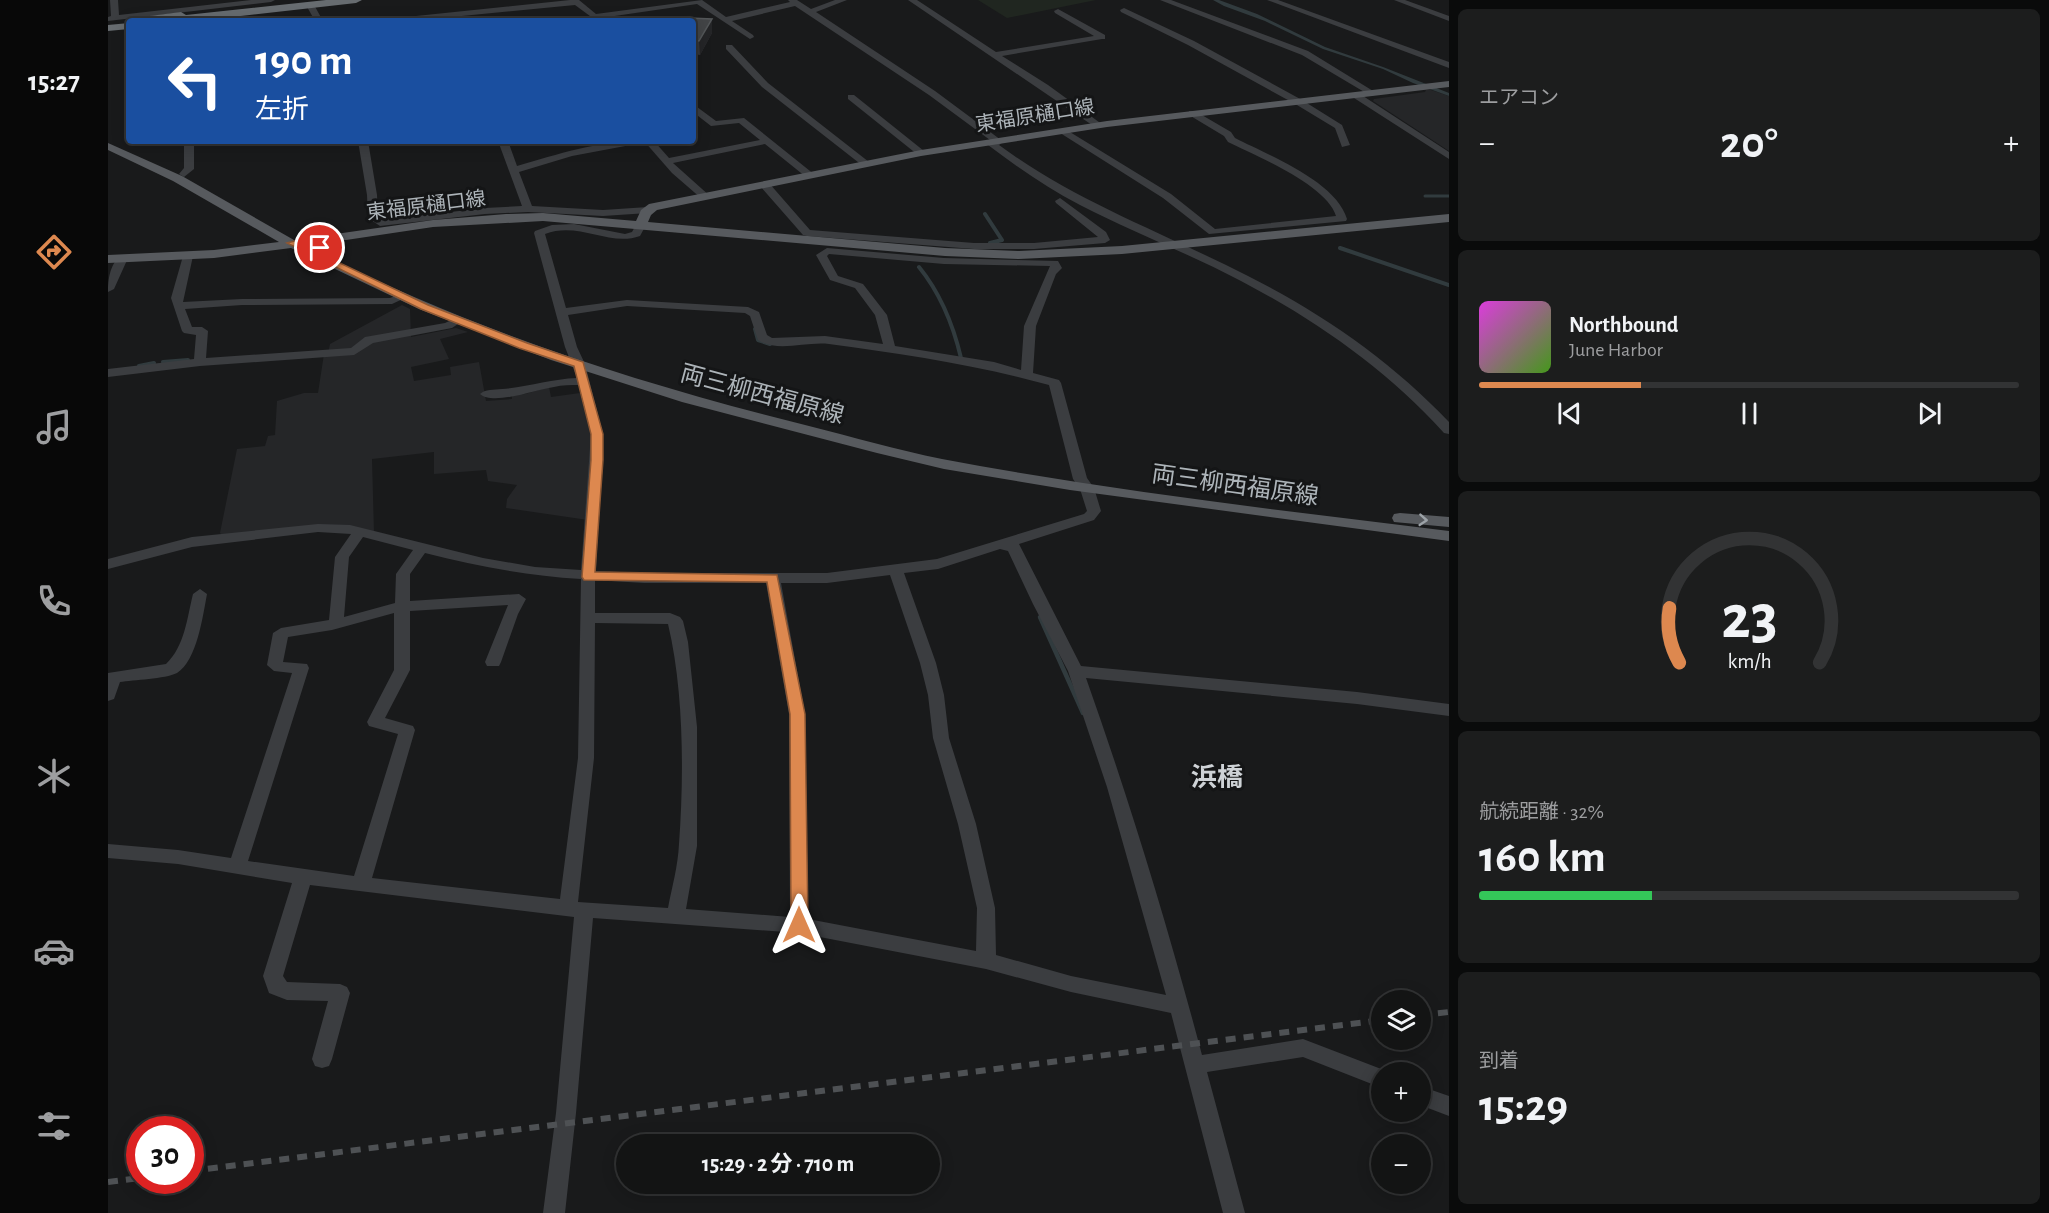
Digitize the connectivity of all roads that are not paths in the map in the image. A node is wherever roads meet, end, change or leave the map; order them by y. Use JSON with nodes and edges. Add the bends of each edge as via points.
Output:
{"nodes":[{"id":1,"x":114,"y":0,"type":"edge"},
{"id":2,"x":271,"y":0,"type":"edge"},
{"id":3,"x":356,"y":0,"type":"edge"},
{"id":4,"x":843,"y":0,"type":"edge"},
{"id":5,"x":912,"y":0,"type":"edge"},
{"id":6,"x":1164,"y":0,"type":"edge"},
{"id":7,"x":1276,"y":0,"type":"edge"},
{"id":8,"x":1398,"y":0,"type":"edge"},
{"id":9,"x":250,"y":1,"type":"edge"},
{"id":10,"x":575,"y":1,"type":"edge"},
{"id":11,"x":315,"y":2,"type":"edge"},
{"id":12,"x":794,"y":2,"type":"edge"},
{"id":13,"x":218,"y":3,"type":"edge"},
{"id":14,"x":1124,"y":10,"type":"dead end"},
{"id":15,"x":1058,"y":11,"type":"dead end"},
{"id":16,"x":808,"y":12,"type":"junction"},
{"id":17,"x":170,"y":16,"type":"edge"},
{"id":18,"x":150,"y":18,"type":"edge"},
{"id":19,"x":163,"y":18,"type":"edge"},
{"id":20,"x":318,"y":18,"type":"edge"},
{"id":21,"x":420,"y":18,"type":"edge"},
{"id":22,"x":595,"y":18,"type":"edge"},
{"id":23,"x":602,"y":18,"type":"edge"},
{"id":24,"x":1449,"y":19,"type":"edge"},
{"id":25,"x":126,"y":20,"type":"edge"},
{"id":26,"x":725,"y":20,"type":"junction"},
{"id":27,"x":110,"y":22,"type":"edge"},
{"id":28,"x":126,"y":24,"type":"edge"},
{"id":29,"x":750,"y":37,"type":"dead end"},
{"id":30,"x":729,"y":47,"type":"dead end"},
{"id":31,"x":994,"y":55,"type":"junction"},
{"id":32,"x":1449,"y":65,"type":"edge"},
{"id":33,"x":1449,"y":84,"type":"edge"},
{"id":34,"x":1374,"y":94,"type":"junction"},
{"id":35,"x":1357,"y":96,"type":"junction"},
{"id":36,"x":851,"y":97,"type":"dead end"},
{"id":37,"x":1297,"y":102,"type":"junction"},
{"id":38,"x":696,"y":109,"type":"edge"},
{"id":39,"x":1192,"y":113,"type":"junction"},
{"id":40,"x":1098,"y":125,"type":"junction"},
{"id":41,"x":1062,"y":131,"type":"junction"},
{"id":42,"x":108,"y":140,"type":"edge"},
{"id":43,"x":767,"y":141,"type":"junction"},
{"id":44,"x":995,"y":142,"type":"junction"},
{"id":45,"x":189,"y":144,"type":"edge"},
{"id":46,"x":364,"y":144,"type":"edge"},
{"id":47,"x":504,"y":144,"type":"edge"},
{"id":48,"x":620,"y":144,"type":"edge"},
{"id":49,"x":652,"y":144,"type":"edge"},
{"id":50,"x":1345,"y":145,"type":"dead end"},
{"id":51,"x":108,"y":146,"type":"edge"},
{"id":52,"x":921,"y":153,"type":"junction"},
{"id":53,"x":1449,"y":156,"type":"edge"},
{"id":54,"x":667,"y":161,"type":"junction"},
{"id":55,"x":866,"y":164,"type":"junction"},
{"id":56,"x":513,"y":171,"type":"junction"},
{"id":57,"x":184,"y":174,"type":"junction"},
{"id":58,"x":810,"y":175,"type":"junction"},
{"id":59,"x":765,"y":185,"type":"junction"},
{"id":60,"x":706,"y":197,"type":"junction"},
{"id":61,"x":1060,"y":201,"type":"dead end"},
{"id":62,"x":528,"y":209,"type":"junction"},
{"id":63,"x":648,"y":210,"type":"junction"},
{"id":64,"x":1449,"y":218,"type":"edge"},
{"id":65,"x":641,"y":225,"type":"junction"},
{"id":66,"x":1315,"y":226,"type":"junction"},
{"id":67,"x":299,"y":242,"type":"junction"},
{"id":68,"x":1172,"y":245,"type":"junction"},
{"id":69,"x":945,"y":253,"type":"junction"},
{"id":70,"x":188,"y":256,"type":"junction"},
{"id":71,"x":123,"y":258,"type":"junction"},
{"id":72,"x":108,"y":259,"type":"edge"},
{"id":73,"x":108,"y":289,"type":"edge"},
{"id":74,"x":401,"y":297,"type":"junction"},
{"id":75,"x":178,"y":306,"type":"junction"},
{"id":76,"x":562,"y":312,"type":"junction"},
{"id":77,"x":458,"y":320,"type":"junction"},
{"id":78,"x":890,"y":349,"type":"junction"},
{"id":79,"x":577,"y":359,"type":"junction"},
{"id":80,"x":200,"y":362,"type":"junction"},
{"id":81,"x":108,"y":373,"type":"edge"},
{"id":82,"x":1027,"y":375,"type":"junction"},
{"id":83,"x":582,"y":381,"type":"junction"},
{"id":84,"x":486,"y":394,"type":"dead end"},
{"id":85,"x":1449,"y":430,"type":"edge"},
{"id":86,"x":1083,"y":484,"type":"junction"},
{"id":87,"x":1449,"y":522,"type":"edge"},
{"id":88,"x":359,"y":532,"type":"junction"},
{"id":89,"x":1449,"y":536,"type":"edge"},
{"id":90,"x":1004,"y":544,"type":"junction"},
{"id":91,"x":421,"y":548,"type":"junction"},
{"id":92,"x":108,"y":564,"type":"edge"},
{"id":93,"x":896,"y":571,"type":"junction"},
{"id":94,"x":588,"y":577,"type":"junction"},
{"id":95,"x":773,"y":578,"type":"junction"},
{"id":96,"x":200,"y":594,"type":"dead end"},
{"id":97,"x":402,"y":606,"type":"junction"},
{"id":98,"x":589,"y":618,"type":"junction"},
{"id":99,"x":336,"y":622,"type":"junction"},
{"id":100,"x":494,"y":662,"type":"dead end"},
{"id":101,"x":1076,"y":671,"type":"junction"},
{"id":102,"x":108,"y":695,"type":"edge"},
{"id":103,"x":1449,"y":711,"type":"edge"},
{"id":104,"x":108,"y":851,"type":"edge"},
{"id":105,"x":237,"y":867,"type":"junction"},
{"id":106,"x":303,"y":877,"type":"junction"},
{"id":107,"x":360,"y":884,"type":"junction"},
{"id":108,"x":576,"y":909,"type":"junction"},
{"id":109,"x":676,"y":916,"type":"junction"},
{"id":110,"x":799,"y":925,"type":"junction"},
{"id":111,"x":986,"y":961,"type":"junction"},
{"id":112,"x":1179,"y":1006,"type":"junction"},
{"id":113,"x":322,"y":1059,"type":"dead end"},
{"id":114,"x":1195,"y":1065,"type":"junction"},
{"id":115,"x":1371,"y":1075,"type":"edge"},
{"id":116,"x":1431,"y":1099,"type":"edge"},
{"id":117,"x":1449,"y":1106,"type":"edge"},
{"id":118,"x":554,"y":1213,"type":"edge"},
{"id":119,"x":1234,"y":1213,"type":"edge"}],
"edges":[{"from":1,"to":27,"type":"street"},
{"from":2,"to":9,"type":"street"},
{"from":3,"to":11,"type":"highway"},
{"from":4,"to":16,"type":"street"},
{"from":5,"to":31,"type":"street"},
{"from":6,"to":34,"type":"street","via":[[1305,53]]},
{"from":7,"to":32,"type":"street"},
{"from":8,"to":24,"type":"street"},
{"from":9,"to":13,"type":"street"},
{"from":10,"to":21,"type":"street"},
{"from":10,"to":22,"type":"street"},
{"from":11,"to":17,"type":"highway"},
{"from":11,"to":19,"type":"highway"},
{"from":11,"to":20,"type":"street"},
{"from":12,"to":16,"type":"street"},
{"from":12,"to":26,"type":"street"},
{"from":13,"to":17,"type":"street"},
{"from":14,"to":37,"type":"street"},
{"from":15,"to":31,"type":"street","via":[[1102,37]]},
{"from":16,"to":44,"type":"street","via":[[932,93]]},
{"from":17,"to":18,"type":"street"},
{"from":23,"to":26,"type":"street","via":[[698,2]]},
{"from":25,"to":27,"type":"street"},
{"from":26,"to":29,"type":"street"},
{"from":27,"to":28,"type":"highway"},
{"from":30,"to":55,"type":"street","via":[[765,85]]},
{"from":31,"to":40,"type":"street"},
{"from":33,"to":34,"type":"main road","name":"東福原樋口線"},
{"from":34,"to":35,"type":"main road","name":"東福原樋口線"},
{"from":35,"to":37,"type":"main road","name":"東福原樋口線"},
{"from":35,"to":53,"type":"street"},
{"from":36,"to":52,"type":"street","via":[[871,117]]},
{"from":37,"to":39,"type":"main road","name":"東福原樋口線"},
{"from":37,"to":50,"type":"street","via":[[1339,127]]},
{"from":38,"to":43,"type":"street","via":[[714,124],[741,120]]},
{"from":39,"to":40,"type":"main road","name":"東福原樋口線"},
{"from":39,"to":66,"type":"street","via":[[1334,201],[1344,217]]},
{"from":40,"to":41,"type":"main road","name":"東福原樋口線"},
{"from":41,"to":44,"type":"main road","name":"東福原樋口線"},
{"from":41,"to":66,"type":"street","via":[[1167,196],[1213,232]]},
{"from":42,"to":57,"type":"main road","name":"両三柳西福原線"},
{"from":43,"to":54,"type":"street"},
{"from":43,"to":58,"type":"street"},
{"from":44,"to":52,"type":"main road","name":"東福原樋口線"},
{"from":44,"to":68,"type":"street","via":[[1063,193]]},
{"from":45,"to":57,"type":"street","via":[[189,168]]},
{"from":46,"to":62,"type":"street","via":[[373,218],[380,224],[452,213]]},
{"from":47,"to":56,"type":"street"},
{"from":48,"to":56,"type":"street","via":[[570,153]]},
{"from":49,"to":54,"type":"street"},
{"from":51,"to":67,"type":"main road","name":"両三柳西福原線"},
{"from":52,"to":55,"type":"main road","name":"東福原樋口線"},
{"from":54,"to":60,"type":"street"},
{"from":55,"to":58,"type":"main road","name":"東福原樋口線"},
{"from":56,"to":62,"type":"street"},
{"from":57,"to":67,"type":"main road","name":"両三柳西福原線"},
{"from":58,"to":59,"type":"main road","name":"東福原樋口線"},
{"from":59,"to":60,"type":"main road","name":"東福原樋口線"},
{"from":59,"to":69,"type":"street","via":[[807,232]]},
{"from":60,"to":63,"type":"main road","name":"東福原樋口線"},
{"from":61,"to":69,"type":"street","via":[[1105,240]]},
{"from":62,"to":63,"type":"street","via":[[603,213]]},
{"from":63,"to":65,"type":"main road"},
{"from":64,"to":66,"type":"main road","name":"東福原樋口線"},
{"from":65,"to":67,"type":"main road","name":"東福原樋口線","via":[[501,217],[426,223]]},
{"from":65,"to":69,"type":"main road","name":"東福原樋口線"},
{"from":65,"to":76,"type":"street","via":[[636,234],[626,237],[553,226],[539,233]]},
{"from":66,"to":68,"type":"main road","name":"東福原樋口線"},
{"from":67,"to":70,"type":"main road","name":"東福原樋口線"},
{"from":67,"to":74,"type":"main road","name":"両三柳西福原線"},
{"from":67,"to":79,"type":"main road","name":"両三柳西福原線"},
{"from":68,"to":69,"type":"main road","name":"東福原樋口線","via":[[1064,254]]},
{"from":68,"to":85,"type":"street","via":[[1243,278],[1325,324],[1397,378]]},
{"from":69,"to":78,"type":"street","via":[[827,251],[821,255],[834,278],[859,286],[881,315]]},
{"from":69,"to":82,"type":"street","via":[[1054,262],[1056,268],[1030,326]]},
{"from":70,"to":71,"type":"main road","name":"東福原樋口線"},
{"from":70,"to":75,"type":"street"},
{"from":71,"to":72,"type":"main road","name":"東福原樋口線"},
{"from":71,"to":73,"type":"street"},
{"from":74,"to":75,"type":"street","via":[[392,301]]},
{"from":74,"to":77,"type":"main road","name":"両三柳西福原線"},
{"from":75,"to":80,"type":"street","via":[[188,331],[202,331]]},
{"from":76,"to":78,"type":"street","via":[[627,303],[748,310],[755,314],[762,337],[769,342],[825,340]]},
{"from":76,"to":79,"type":"street"},
{"from":77,"to":79,"type":"main road","name":"両三柳西福原線"},
{"from":77,"to":80,"type":"street","via":[[448,326],[369,340],[356,349]]},
{"from":78,"to":82,"type":"street"},
{"from":79,"to":83,"type":"street"},
{"from":79,"to":86,"type":"main road","name":"両三柳西福原線","via":[[742,414],[851,442],[941,464]]},
{"from":80,"to":81,"type":"street"},
{"from":82,"to":86,"type":"street","via":[[1055,383]]},
{"from":83,"to":84,"type":"street"},
{"from":83,"to":94,"type":"street","via":[[597,434]]},
{"from":86,"to":87,"type":"main road","name":"両三柳西福原線","one_way":true},
{"from":86,"to":89,"type":"main road","name":"両三柳西福原線"},
{"from":86,"to":90,"type":"street","via":[[1094,509],[1092,515]]},
{"from":88,"to":91,"type":"street"},
{"from":88,"to":92,"type":"street","via":[[318,528],[192,542]]},
{"from":88,"to":99,"type":"street","via":[[342,557]]},
{"from":90,"to":93,"type":"street","via":[[938,564]]},
{"from":90,"to":101,"type":"street","via":[[1013,546]]},
{"from":91,"to":94,"type":"street","via":[[525,570]]},
{"from":91,"to":97,"type":"street","via":[[403,574]]},
{"from":93,"to":95,"type":"street","via":[[827,578]]},
{"from":93,"to":111,"type":"street","via":[[928,663],[942,738],[967,824],[986,908]]},
{"from":94,"to":95,"type":"street"},
{"from":94,"to":98,"type":"street"},
{"from":95,"to":110,"type":"street","via":[[797,714]]},
{"from":96,"to":102,"type":"street","via":[[179,663],[171,669],[113,677]]},
{"from":97,"to":99,"type":"street"},
{"from":97,"to":100,"type":"street","via":[[519,599]]},
{"from":97,"to":107,"type":"street","via":[[402,670],[375,722],[407,730]]},
{"from":98,"to":108,"type":"street","via":[[586,758]]},
{"from":98,"to":109,"type":"street","via":[[675,621],[689,727],[688,846]]},
{"from":99,"to":105,"type":"street","via":[[281,633],[275,665],[301,668]]},
{"from":101,"to":103,"type":"street","via":[[1357,698]]},
{"from":101,"to":112,"type":"street","via":[[1116,787]]},
{"from":104,"to":105,"type":"street"},
{"from":105,"to":106,"type":"street"},
{"from":106,"to":107,"type":"street"},
{"from":106,"to":113,"type":"street","via":[[273,976],[276,987],[287,991],[340,993]]},
{"from":107,"to":108,"type":"street"},
{"from":108,"to":109,"type":"street"},
{"from":108,"to":118,"type":"street","via":[[566,1113]]},
{"from":109,"to":110,"type":"street"},
{"from":110,"to":111,"type":"street"},
{"from":111,"to":112,"type":"street","via":[[1071,984]]},
{"from":112,"to":114,"type":"street"},
{"from":114,"to":115,"type":"street","via":[[1303,1048]]},
{"from":114,"to":119,"type":"street"},
{"from":116,"to":117,"type":"street"}]}
